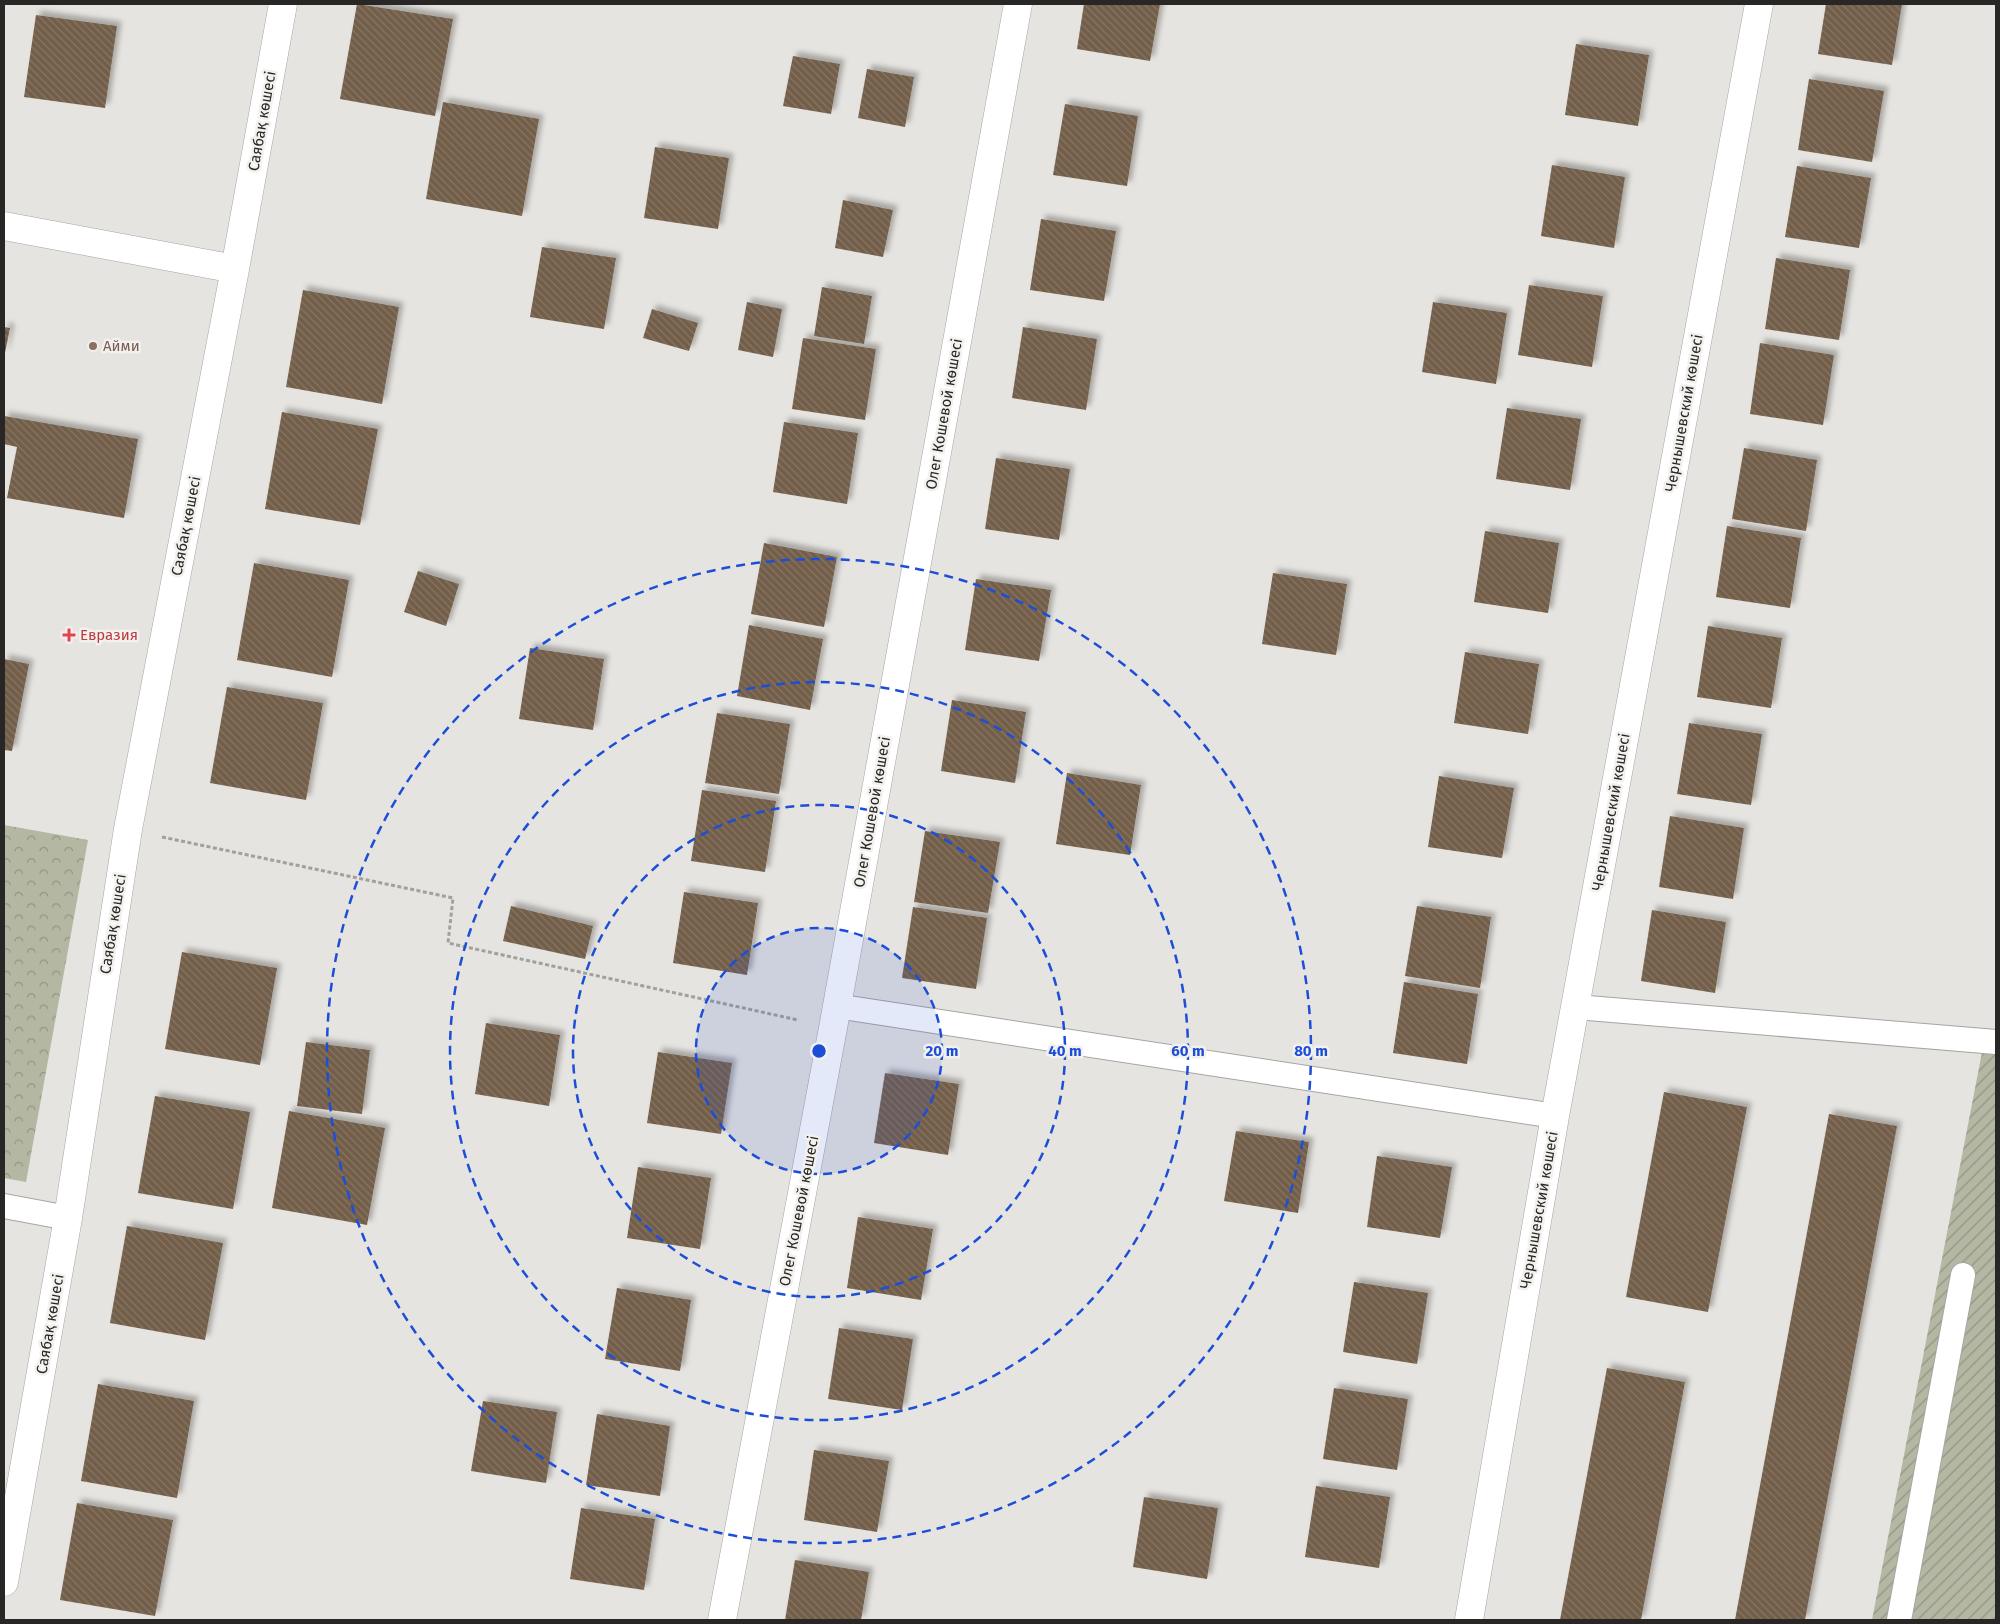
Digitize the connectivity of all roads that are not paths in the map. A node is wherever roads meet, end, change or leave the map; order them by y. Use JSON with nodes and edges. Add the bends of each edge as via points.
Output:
{"nodes":[{"id":1,"x":283,"y":4,"type":"edge"},
{"id":2,"x":1018,"y":4,"type":"edge"},
{"id":3,"x":1759,"y":4,"type":"edge"},
{"id":4,"x":4,"y":226,"type":"edge"},
{"id":5,"x":236,"y":269,"type":"junction"},
{"id":6,"x":1576,"y":1008,"type":"junction"},
{"id":7,"x":835,"y":1017,"type":"junction"},
{"id":8,"x":1996,"y":1042,"type":"edge"},
{"id":9,"x":1555,"y":1116,"type":"junction"},
{"id":10,"x":4,"y":1206,"type":"edge"},
{"id":11,"x":68,"y":1218,"type":"junction"},
{"id":12,"x":1963,"y":1275,"type":"dead end"},
{"id":13,"x":4,"y":1582,"type":"edge"},
{"id":14,"x":722,"y":1620,"type":"edge"},
{"id":15,"x":1469,"y":1620,"type":"edge"},
{"id":16,"x":1899,"y":1620,"type":"edge"}],
"edges":[{"from":1,"to":5,"type":"street","name":"Саябақ көшесі"},
{"from":2,"to":7,"type":"street","name":"Олег Кошевой көшесі"},
{"from":3,"to":6,"type":"street","name":"Чернышевский көшесі"},
{"from":4,"to":5,"type":"street"},
{"from":5,"to":11,"type":"street","name":"Саябақ көшесі","via":[[128,829]]},
{"from":6,"to":8,"type":"lane"},
{"from":6,"to":9,"type":"street","name":"Чернышевский көшесі"},
{"from":7,"to":9,"type":"lane"},
{"from":7,"to":14,"type":"street","name":"Олег Кошевой көшесі"},
{"from":9,"to":15,"type":"street","name":"Чернышевский көшесі"},
{"from":10,"to":11,"type":"lane"},
{"from":11,"to":13,"type":"street","name":"Саябақ көшесі"},
{"from":12,"to":16,"type":"lane"}]}
